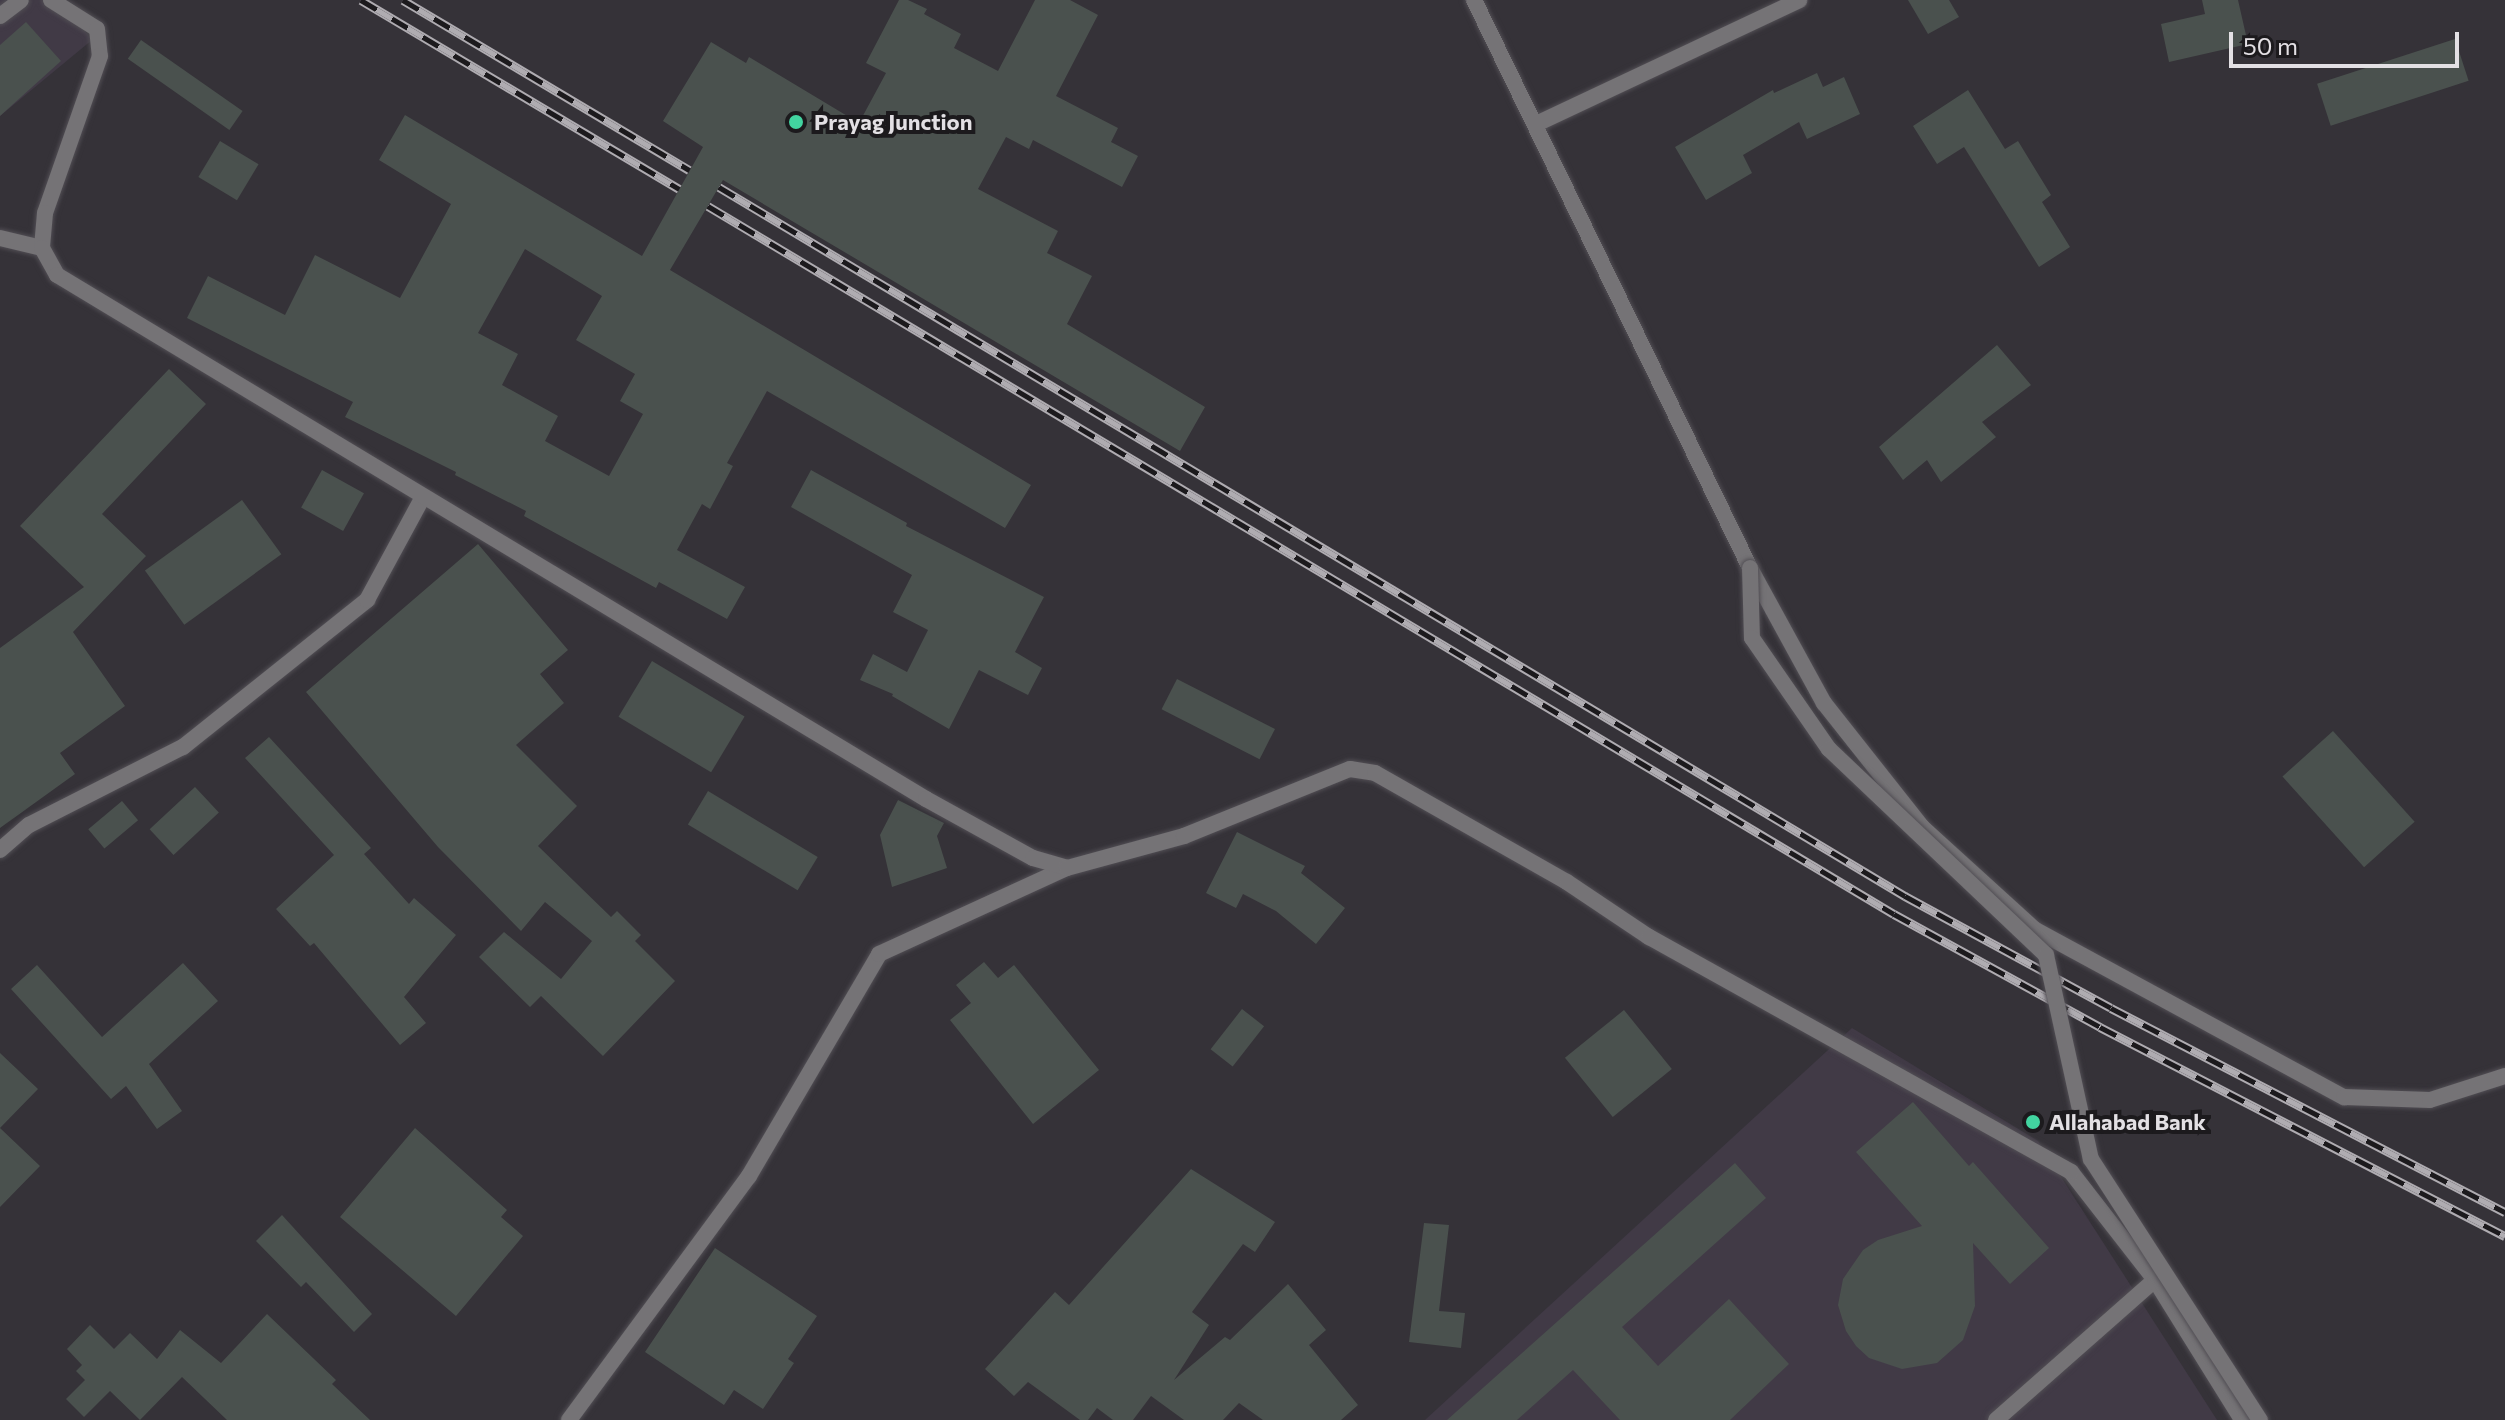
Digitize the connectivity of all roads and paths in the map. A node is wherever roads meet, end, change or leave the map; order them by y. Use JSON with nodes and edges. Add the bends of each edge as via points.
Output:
{"nodes":[{"id":1,"x":21,"y":0,"type":"edge"},
{"id":2,"x":51,"y":0,"type":"edge"},
{"id":3,"x":1474,"y":0,"type":"edge"},
{"id":4,"x":1799,"y":0,"type":"edge"},
{"id":5,"x":0,"y":16,"type":"edge"},
{"id":6,"x":1536,"y":124,"type":"junction"},
{"id":7,"x":0,"y":238,"type":"edge"},
{"id":8,"x":42,"y":248,"type":"junction"},
{"id":9,"x":423,"y":497,"type":"junction"},
{"id":10,"x":1750,"y":568,"type":"junction"},
{"id":11,"x":0,"y":850,"type":"edge"},
{"id":12,"x":1067,"y":868,"type":"junction"},
{"id":13,"x":2505,"y":1076,"type":"edge"},
{"id":14,"x":2155,"y":1280,"type":"junction"},
{"id":15,"x":569,"y":1420,"type":"edge"},
{"id":16,"x":1996,"y":1420,"type":"edge"},
{"id":17,"x":2242,"y":1420,"type":"edge"},
{"id":18,"x":2260,"y":1420,"type":"edge"}],
"edges":[{"from":1,"to":5,"type":"street"},
{"from":2,"to":8,"type":"street","via":[[97,29],[100,56],[45,213]]},
{"from":3,"to":6,"type":"street"},
{"from":4,"to":6,"type":"street"},
{"from":6,"to":10,"type":"street"},
{"from":7,"to":8,"type":"street"},
{"from":8,"to":9,"type":"street","via":[[57,275]]},
{"from":9,"to":11,"type":"street","via":[[367,600],[183,747],[29,825]]},
{"from":9,"to":12,"type":"street","via":[[926,799],[1033,858]]},
{"from":10,"to":13,"type":"street","via":[[1824,703],[1922,827],[2034,929],[2344,1097],[2430,1100]]},
{"from":10,"to":18,"type":"street","bridge":true,"via":[[1752,638],[1829,749],[2046,955],[2091,1159]]},
{"from":12,"to":14,"type":"street","via":[[1184,836],[1350,769],[1375,773],[1567,882],[1649,937],[2071,1172]]},
{"from":12,"to":15,"type":"street","via":[[879,954],[749,1176]]},
{"from":14,"to":16,"type":"street"},
{"from":14,"to":17,"type":"street"}]}
